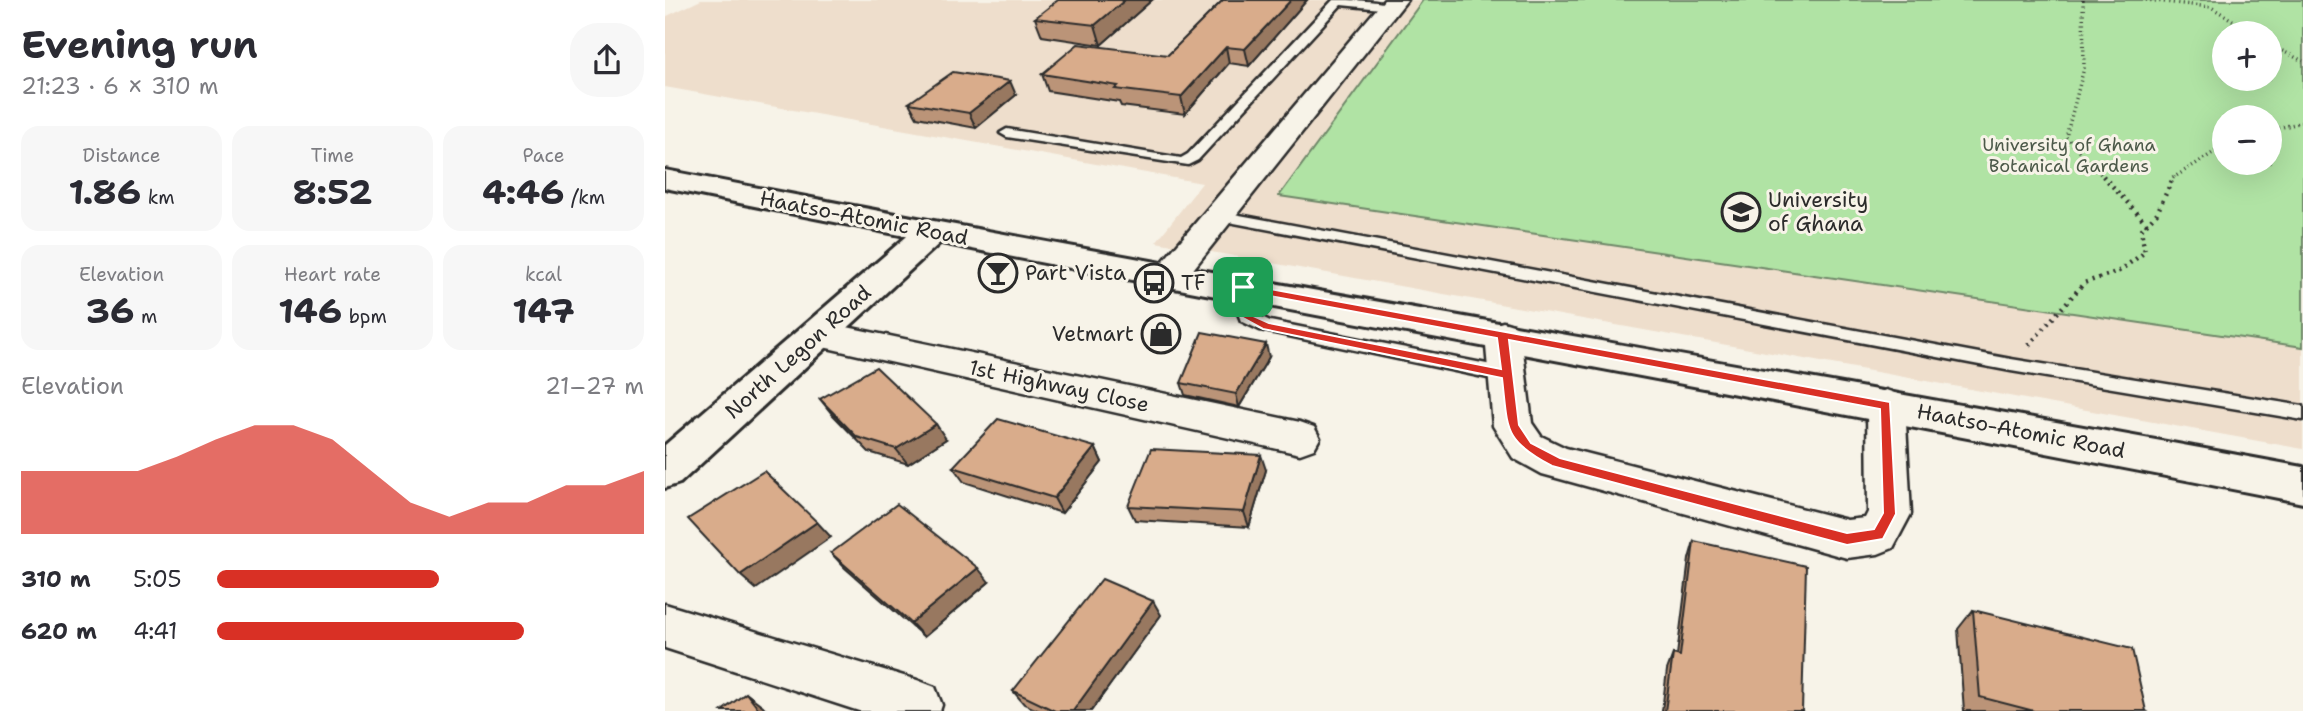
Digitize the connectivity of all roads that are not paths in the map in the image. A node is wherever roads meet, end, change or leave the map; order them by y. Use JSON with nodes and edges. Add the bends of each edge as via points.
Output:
{"nodes":[{"id":1,"x":1338,"y":0,"type":"edge"},
{"id":2,"x":1393,"y":4,"type":"edge"},
{"id":3,"x":1007,"y":133,"type":"dead end"},
{"id":4,"x":665,"y":179,"type":"edge"},
{"id":5,"x":1219,"y":216,"type":"junction"},
{"id":6,"x":932,"y":232,"type":"junction"},
{"id":7,"x":1171,"y":274,"type":"junction"},
{"id":8,"x":1243,"y":287,"type":"junction"},
{"id":9,"x":818,"y":334,"type":"junction"},
{"id":10,"x":1503,"y":335,"type":"junction"},
{"id":11,"x":1507,"y":375,"type":"junction"},
{"id":12,"x":1886,"y":405,"type":"junction"},
{"id":13,"x":2303,"y":413,"type":"edge"},
{"id":14,"x":1300,"y":438,"type":"dead end"},
{"id":15,"x":665,"y":471,"type":"edge"},
{"id":16,"x":2303,"y":485,"type":"edge"},
{"id":17,"x":665,"y":626,"type":"edge"},
{"id":18,"x":917,"y":705,"type":"dead end"}],
"edges":[{"from":1,"to":2,"type":"lane"},
{"from":1,"to":3,"type":"lane","via":[[1193,157],[1183,162]]},
{"from":2,"to":5,"type":"street"},
{"from":4,"to":6,"type":"main road","name":"Haatso-Atomic Road"},
{"from":5,"to":7,"type":"street"},
{"from":5,"to":13,"type":"lane","via":[[2011,365]]},
{"from":6,"to":7,"type":"main road","name":"Haatso-Atomic Road"},
{"from":6,"to":9,"type":"main road","name":"North Legon Road"},
{"from":7,"to":8,"type":"main road","name":"Haatso-Atomic Road"},
{"from":8,"to":10,"type":"main road","name":"Haatso-Atomic Road"},
{"from":8,"to":11,"type":"lane","via":[[1247,317],[1266,327]]},
{"from":9,"to":14,"type":"street","name":"1st Highway Close"},
{"from":9,"to":15,"type":"main road","name":"North Legon Road"},
{"from":10,"to":11,"type":"street"},
{"from":10,"to":12,"type":"main road","name":"Haatso-Atomic Road"},
{"from":11,"to":12,"type":"street","via":[[1513,426],[1527,447],[1556,462],[1847,539],[1878,535],[1890,514]]},
{"from":12,"to":16,"type":"main road","name":"Haatso-Atomic Road"},
{"from":17,"to":18,"type":"street"}]}
